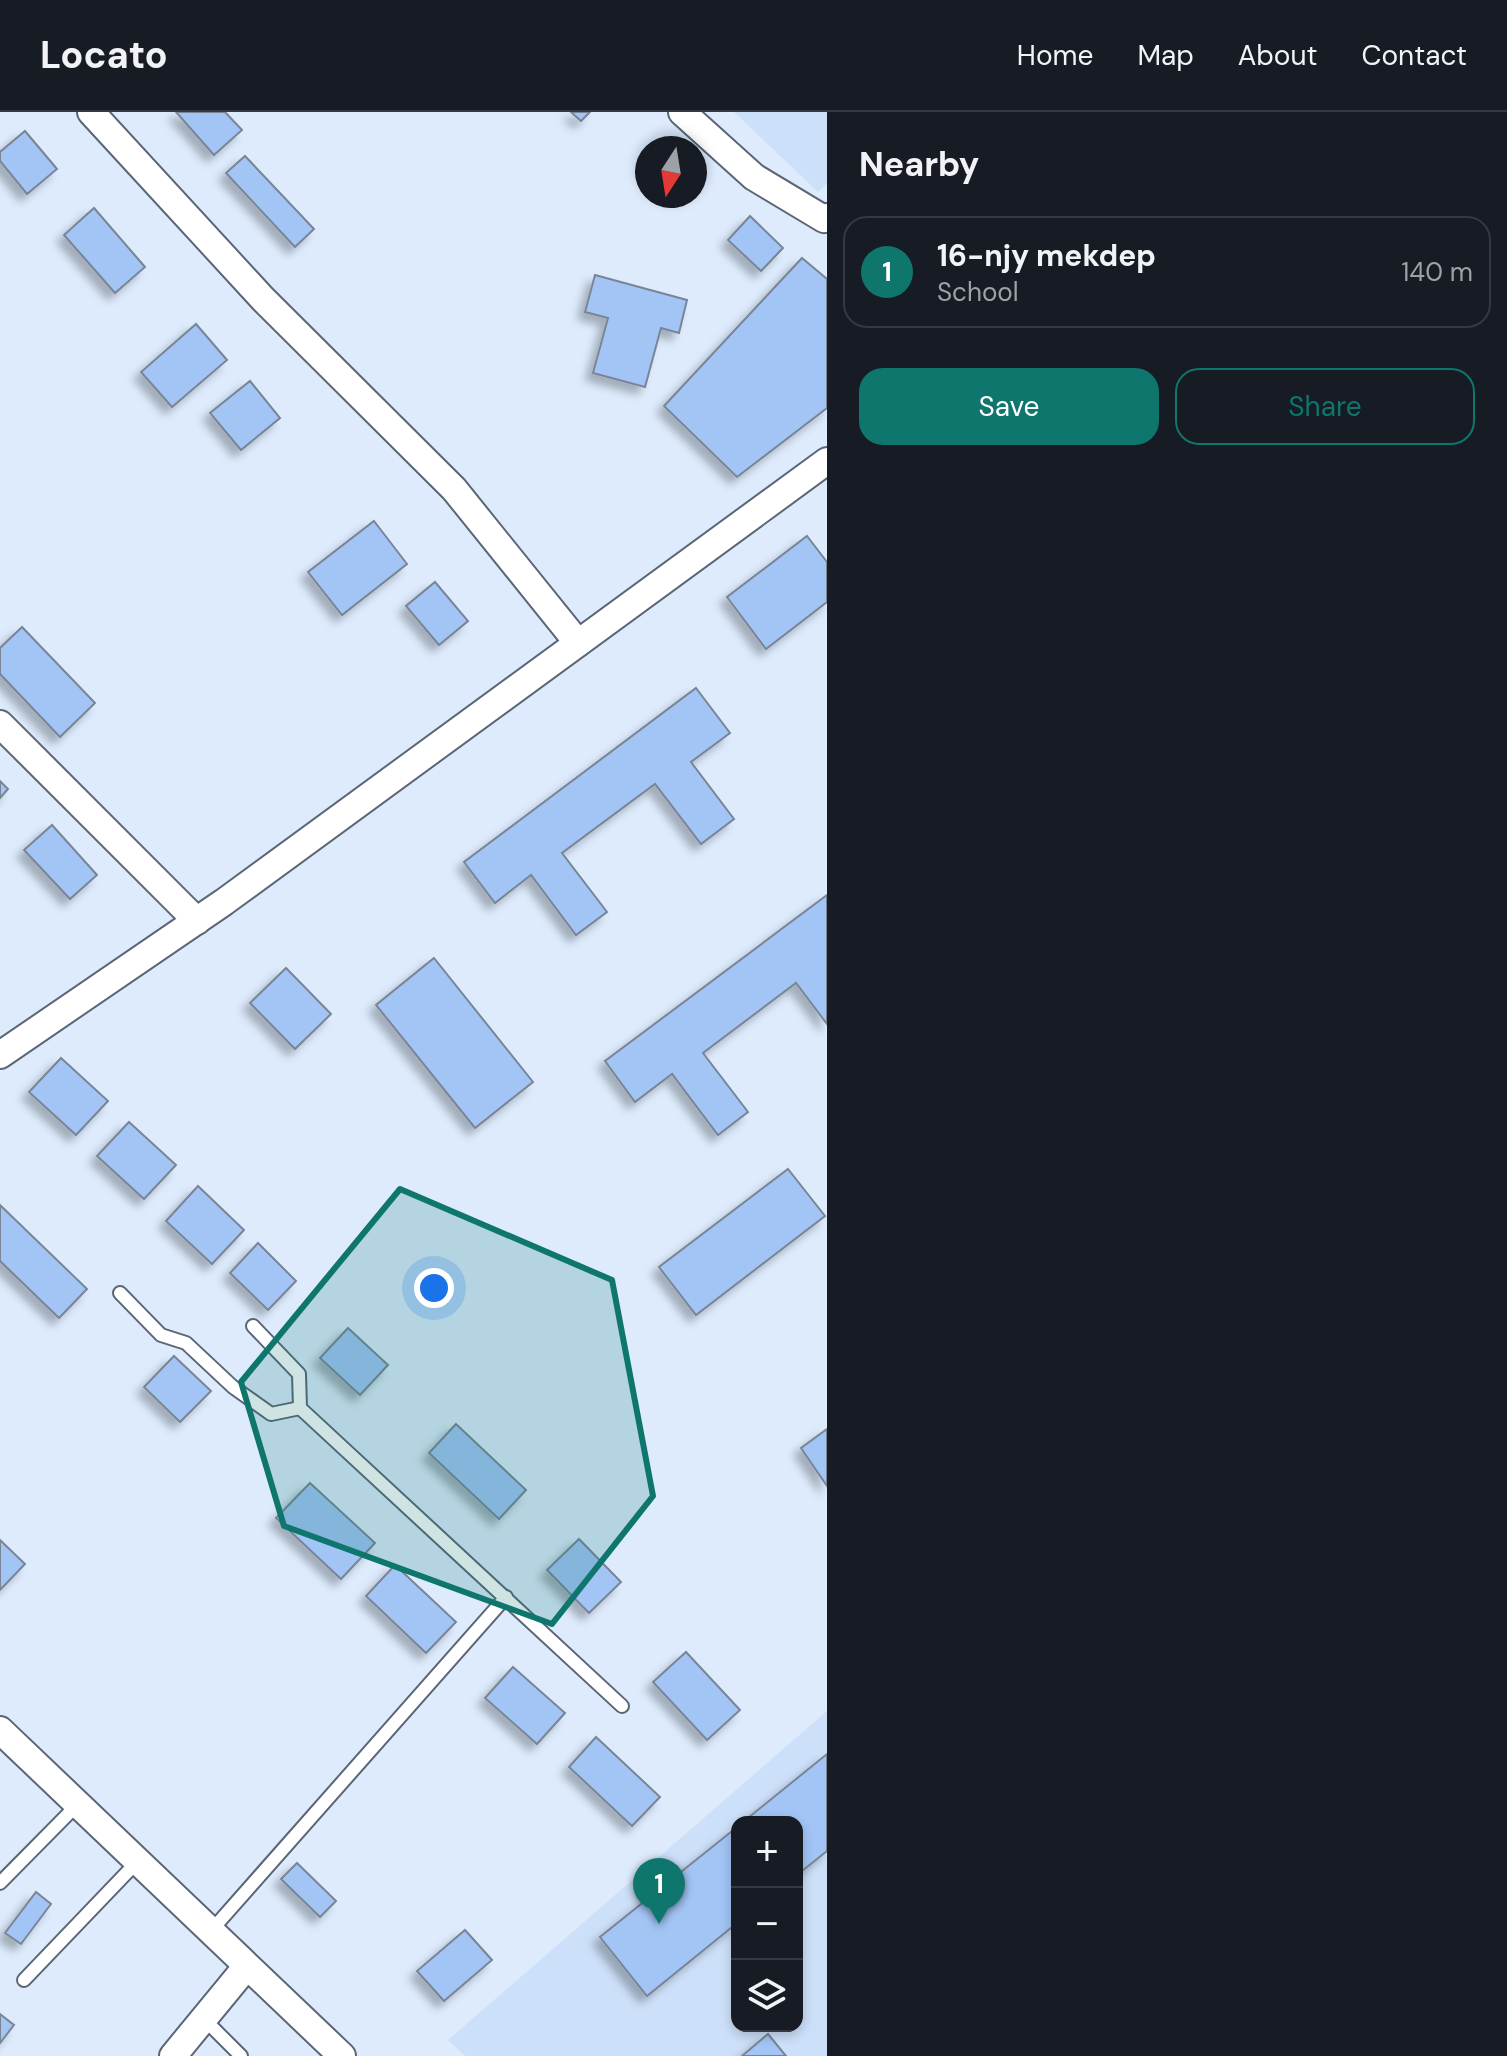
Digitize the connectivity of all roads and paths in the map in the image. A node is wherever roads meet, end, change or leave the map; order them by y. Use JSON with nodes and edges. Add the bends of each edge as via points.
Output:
{"nodes":[{"id":1,"x":91,"y":112,"type":"edge"},
{"id":2,"x":682,"y":112,"type":"edge"},
{"id":3,"x":827,"y":217,"type":"edge"},
{"id":4,"x":827,"y":461,"type":"edge"},
{"id":5,"x":578,"y":643,"type":"junction"},
{"id":6,"x":0,"y":724,"type":"edge"},
{"id":7,"x":197,"y":921,"type":"junction"},
{"id":8,"x":0,"y":1055,"type":"edge"},
{"id":9,"x":120,"y":1293,"type":"dead end"},
{"id":10,"x":253,"y":1326,"type":"dead end"},
{"id":11,"x":300,"y":1408,"type":"junction"},
{"id":12,"x":506,"y":1597,"type":"junction"},
{"id":13,"x":622,"y":1706,"type":"dead end"},
{"id":14,"x":0,"y":1730,"type":"edge"},
{"id":15,"x":77,"y":1805,"type":"junction"},
{"id":16,"x":137,"y":1862,"type":"junction"},
{"id":17,"x":0,"y":1883,"type":"edge"},
{"id":18,"x":210,"y":1932,"type":"junction"},
{"id":19,"x":247,"y":1966,"type":"junction"},
{"id":20,"x":24,"y":1980,"type":"dead end"},
{"id":21,"x":202,"y":2017,"type":"junction"},
{"id":22,"x":173,"y":2056,"type":"edge"},
{"id":23,"x":241,"y":2056,"type":"edge"},
{"id":24,"x":342,"y":2056,"type":"edge"}],
"edges":[{"from":1,"to":5,"type":"street","via":[[263,299],[454,489]]},
{"from":2,"to":3,"type":"street","via":[[754,177]]},
{"from":4,"to":5,"type":"street"},
{"from":5,"to":7,"type":"street"},
{"from":6,"to":7,"type":"street"},
{"from":7,"to":8,"type":"street"},
{"from":9,"to":11,"type":"lane","via":[[161,1335],[186,1343],[271,1414]]},
{"from":10,"to":11,"type":"lane","via":[[299,1374]]},
{"from":11,"to":12,"type":"lane"},
{"from":12,"to":13,"type":"lane"},
{"from":12,"to":18,"type":"lane"},
{"from":14,"to":15,"type":"street"},
{"from":15,"to":16,"type":"street"},
{"from":15,"to":17,"type":"lane"},
{"from":16,"to":18,"type":"street"},
{"from":16,"to":20,"type":"lane"},
{"from":18,"to":19,"type":"street"},
{"from":19,"to":21,"type":"street"},
{"from":19,"to":24,"type":"street"},
{"from":21,"to":22,"type":"street"},
{"from":21,"to":23,"type":"lane"}]}
